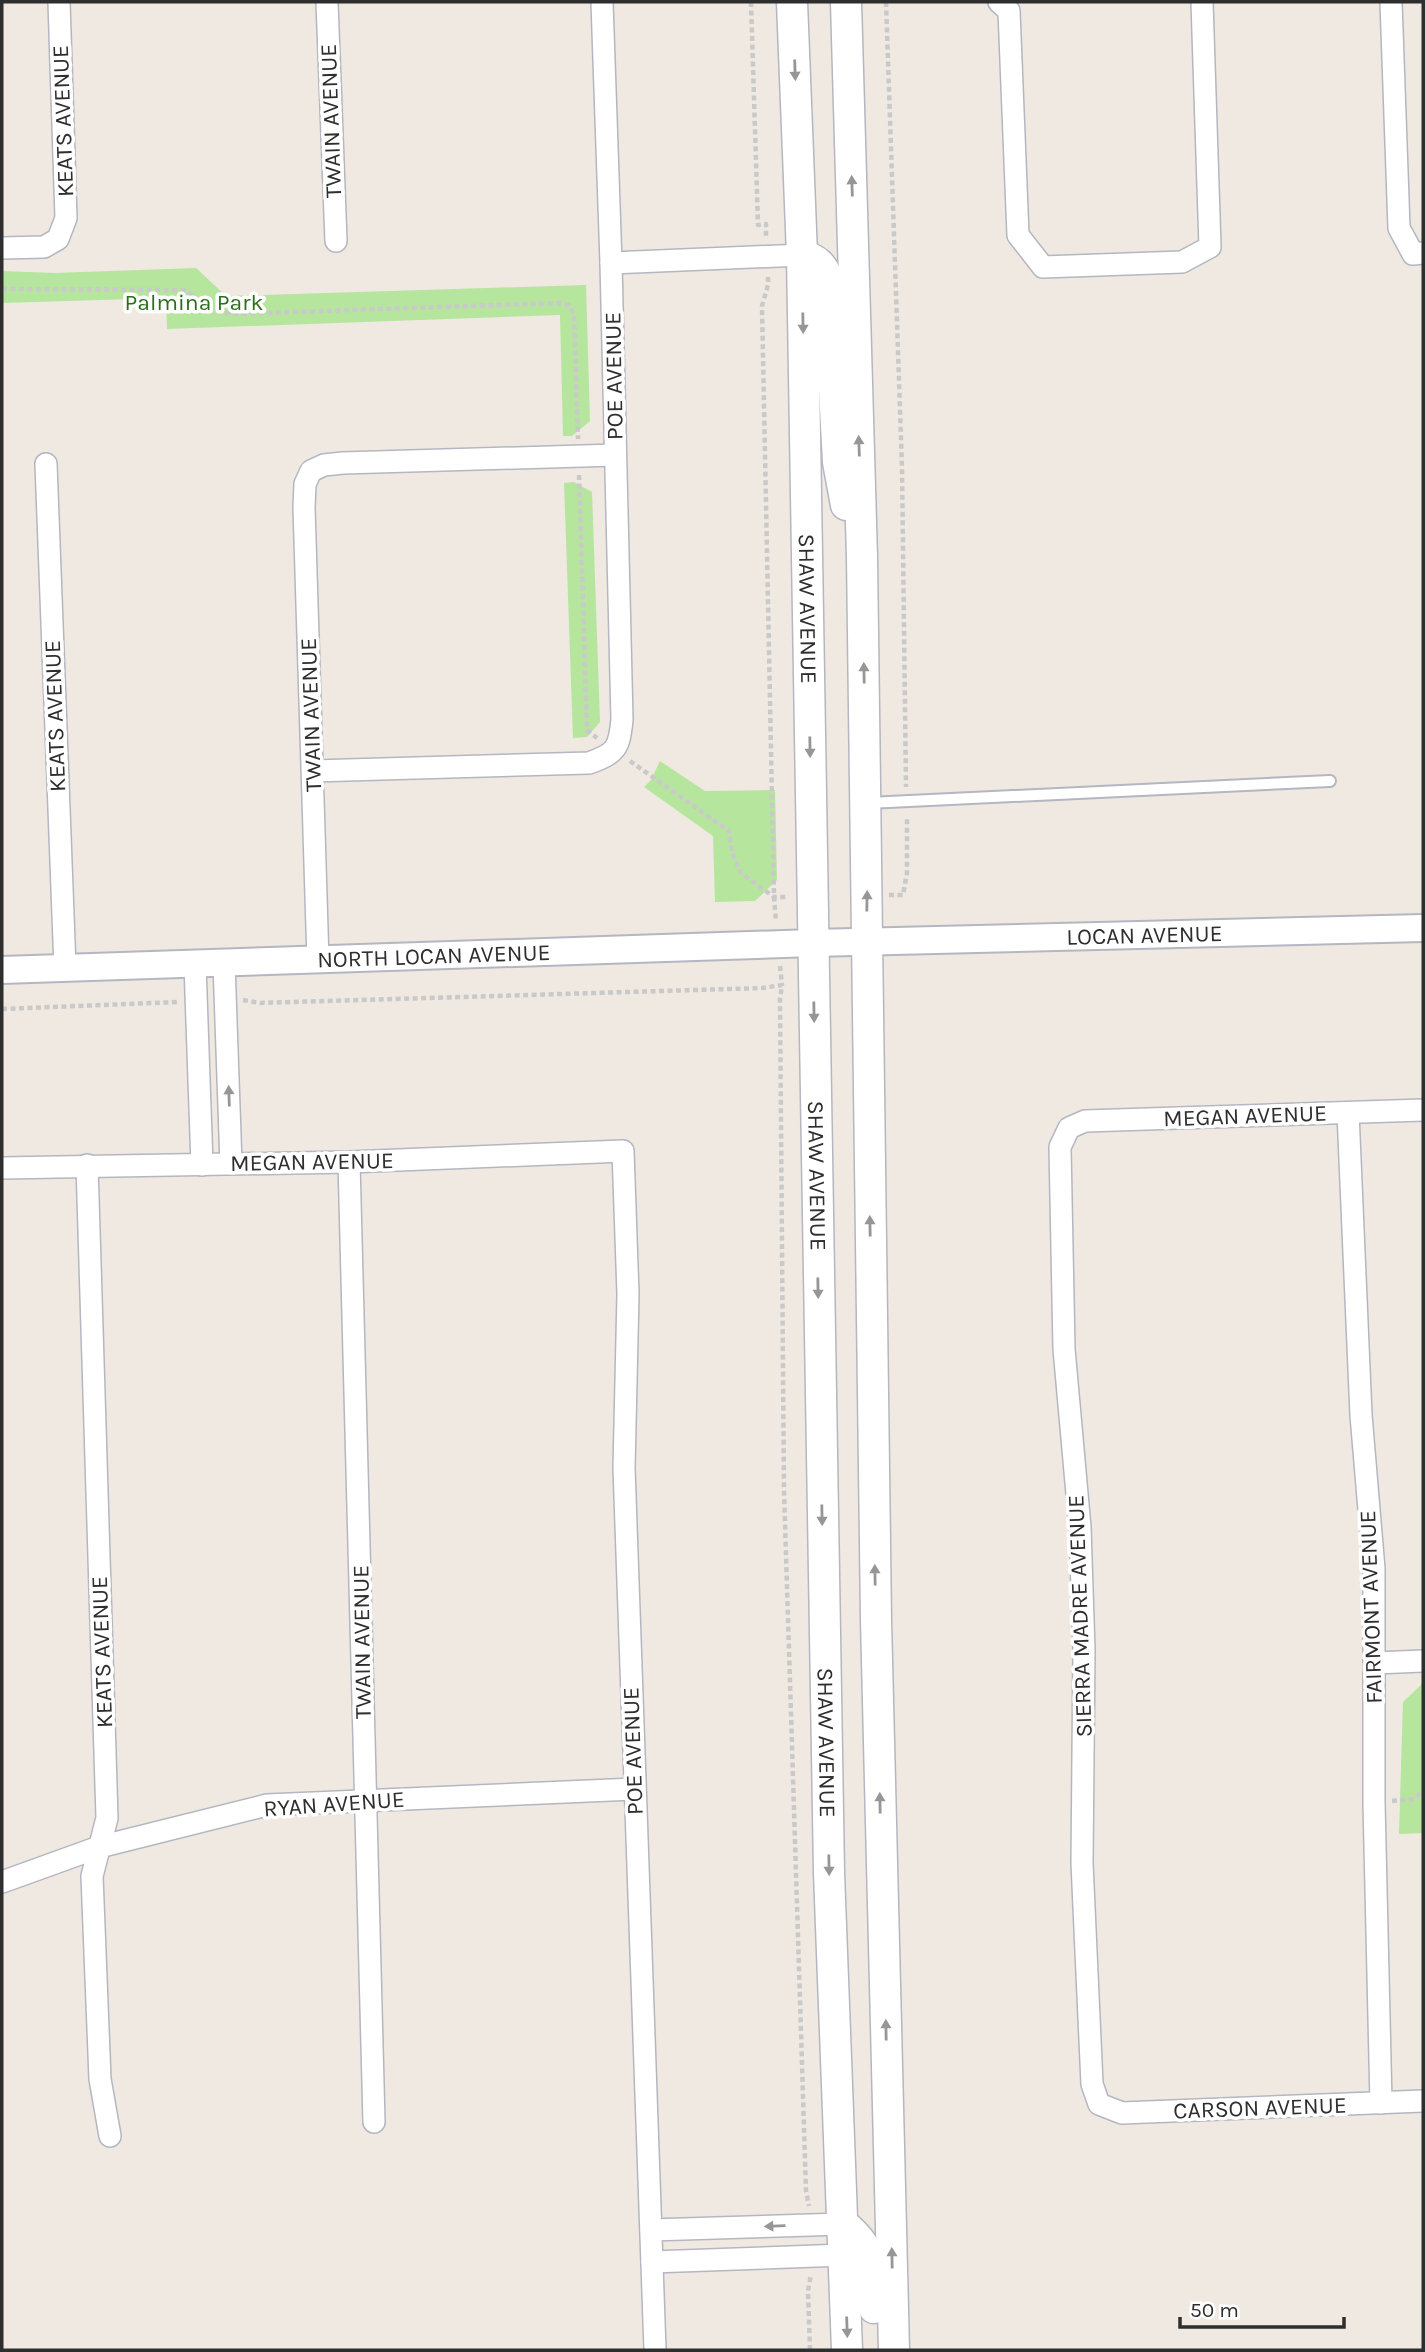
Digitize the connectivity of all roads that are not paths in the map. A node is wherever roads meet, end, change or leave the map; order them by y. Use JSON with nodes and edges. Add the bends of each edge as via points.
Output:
{"nodes":[{"id":1,"x":59,"y":2,"type":"edge"},
{"id":2,"x":327,"y":2,"type":"edge"},
{"id":3,"x":602,"y":2,"type":"edge"},
{"id":4,"x":792,"y":2,"type":"edge"},
{"id":5,"x":846,"y":2,"type":"edge"},
{"id":6,"x":999,"y":2,"type":"edge"},
{"id":7,"x":1202,"y":2,"type":"edge"},
{"id":8,"x":1391,"y":2,"type":"edge"},
{"id":9,"x":336,"y":241,"type":"dead end"},
{"id":10,"x":2,"y":248,"type":"edge"},
{"id":11,"x":1423,"y":253,"type":"edge"},
{"id":12,"x":802,"y":255,"type":"junction"},
{"id":13,"x":611,"y":263,"type":"junction"},
{"id":14,"x":615,"y":455,"type":"junction"},
{"id":15,"x":46,"y":464,"type":"dead end"},
{"id":16,"x":862,"y":557,"type":"junction"},
{"id":17,"x":313,"y":771,"type":"junction"},
{"id":18,"x":1330,"y":781,"type":"dead end"},
{"id":19,"x":866,"y":803,"type":"junction"},
{"id":20,"x":1423,"y":928,"type":"edge"},
{"id":21,"x":867,"y":942,"type":"junction"},
{"id":22,"x":813,"y":943,"type":"junction"},
{"id":23,"x":318,"y":961,"type":"junction"},
{"id":24,"x":224,"y":964,"type":"junction"},
{"id":25,"x":195,"y":965,"type":"junction"},
{"id":26,"x":65,"y":968,"type":"junction"},
{"id":27,"x":2,"y":970,"type":"edge"},
{"id":28,"x":1423,"y":1110,"type":"edge"},
{"id":29,"x":1348,"y":1112,"type":"junction"},
{"id":30,"x":1069,"y":1128,"type":"joint"},
{"id":31,"x":623,"y":1151,"type":"joint"},
{"id":32,"x":349,"y":1162,"type":"junction"},
{"id":33,"x":231,"y":1164,"type":"junction"},
{"id":34,"x":87,"y":1165,"type":"junction"},
{"id":35,"x":202,"y":1165,"type":"junction"},
{"id":36,"x":2,"y":1168,"type":"edge"},
{"id":37,"x":1423,"y":1661,"type":"edge"},
{"id":38,"x":1375,"y":1663,"type":"junction"},
{"id":39,"x":634,"y":1789,"type":"junction"},
{"id":40,"x":366,"y":1801,"type":"junction"},
{"id":41,"x":99,"y":1847,"type":"junction"},
{"id":42,"x":2,"y":1882,"type":"edge"},
{"id":43,"x":1423,"y":2101,"type":"edge"},
{"id":44,"x":1381,"y":2103,"type":"junction"},
{"id":45,"x":1099,"y":2104,"type":"joint"},
{"id":46,"x":374,"y":2122,"type":"dead end"},
{"id":47,"x":110,"y":2136,"type":"dead end"},
{"id":48,"x":843,"y":2224,"type":"junction"},
{"id":49,"x":651,"y":2230,"type":"junction"},
{"id":50,"x":844,"y":2255,"type":"junction"},
{"id":51,"x":652,"y":2262,"type":"junction"},
{"id":52,"x":655,"y":2350,"type":"edge"},
{"id":53,"x":848,"y":2350,"type":"edge"},
{"id":54,"x":875,"y":2350,"type":"edge"},
{"id":55,"x":894,"y":2350,"type":"edge"}],
"edges":[{"from":1,"to":10,"type":"street","name":"KEATS AVENUE","via":[[66,218],[58,239],[44,247]]},
{"from":2,"to":9,"type":"street","name":"TWAIN AVENUE"},
{"from":3,"to":13,"type":"street","name":"POE AVENUE"},
{"from":4,"to":12,"type":"main road","name":"SHAW AVENUE","one_way":true},
{"from":16,"to":5,"type":"main road","one_way":true},
{"from":6,"to":7,"type":"street","via":[[1009,11],[1018,235],[1042,267],[1182,262],[1210,247]]},
{"from":8,"to":11,"type":"street","via":[[1399,228],[1413,254]]},
{"from":12,"to":13,"type":"street"},
{"from":12,"to":16,"type":"main road","via":[[824,268],[828,279],[838,463]]},
{"from":12,"to":22,"type":"main road","name":"SHAW AVENUE","one_way":true},
{"from":13,"to":14,"type":"street","name":"POE AVENUE"},
{"from":14,"to":17,"type":"street","name":"POE AVENUE","via":[[622,720],[615,750],[589,763]]},
{"from":14,"to":17,"type":"street","name":"TWAIN AVENUE","via":[[343,463],[311,471],[304,507]]},
{"from":15,"to":26,"type":"street","name":"KEATS AVENUE"},
{"from":19,"to":16,"type":"main road","one_way":true},
{"from":17,"to":23,"type":"street","name":"TWAIN AVENUE"},
{"from":18,"to":19,"type":"lane"},
{"from":21,"to":19,"type":"main road","one_way":true},
{"from":20,"to":21,"type":"street","name":"LOCAN AVENUE"},
{"from":21,"to":22,"type":"street","name":"NORTH LOCAN AVENUE"},
{"from":55,"to":21,"type":"main road","one_way":true,"via":[[875,1594]]},
{"from":22,"to":23,"type":"street","name":"NORTH LOCAN AVENUE"},
{"from":22,"to":48,"type":"main road","name":"SHAW AVENUE","one_way":true,"via":[[829,1873]]},
{"from":23,"to":24,"type":"street","name":"NORTH LOCAN AVENUE"},
{"from":24,"to":25,"type":"street","name":"NORTH LOCAN AVENUE"},
{"from":33,"to":24,"type":"street","one_way":true},
{"from":25,"to":26,"type":"street","name":"NORTH LOCAN AVENUE"},
{"from":25,"to":35,"type":"street"},
{"from":26,"to":27,"type":"street","name":"NORTH LOCAN AVENUE"},
{"from":28,"to":29,"type":"street","name":"MEGAN AVENUE"},
{"from":29,"to":30,"type":"street","name":"MEGAN AVENUE","via":[[1085,1121]]},
{"from":29,"to":38,"type":"street","name":"FAIRMONT AVENUE","via":[[1361,1415],[1374,1569]]},
{"from":30,"to":45,"type":"street","name":"SIERRA MADRE AVENUE","via":[[1060,1147],[1063,1349],[1080,1527],[1082,1863],[1092,2084]]},
{"from":31,"to":32,"type":"street","name":"MEGAN AVENUE"},
{"from":31,"to":39,"type":"street","name":"POE AVENUE","via":[[628,1294],[624,1468]]},
{"from":32,"to":33,"type":"street","name":"MEGAN AVENUE"},
{"from":32,"to":40,"type":"street","name":"TWAIN AVENUE"},
{"from":33,"to":35,"type":"street","name":"MEGAN AVENUE"},
{"from":34,"to":35,"type":"street","name":"MEGAN AVENUE"},
{"from":34,"to":36,"type":"street","name":"MEGAN AVENUE"},
{"from":34,"to":41,"type":"street","name":"KEATS AVENUE","via":[[107,1818]]},
{"from":37,"to":38,"type":"street"},
{"from":38,"to":44,"type":"street","name":"FAIRMONT AVENUE"},
{"from":39,"to":40,"type":"street","name":"RYAN AVENUE"},
{"from":39,"to":49,"type":"street","name":"POE AVENUE"},
{"from":40,"to":41,"type":"street","name":"RYAN AVENUE","via":[[267,1805]]},
{"from":40,"to":46,"type":"street","name":"TWAIN AVENUE"},
{"from":41,"to":42,"type":"street","name":"RYAN AVENUE"},
{"from":41,"to":47,"type":"street","name":"KEATS AVENUE","via":[[92,1877],[100,2079]]},
{"from":43,"to":44,"type":"street","name":"CARSON AVENUE"},
{"from":44,"to":45,"type":"street","name":"CARSON AVENUE","via":[[1122,2113]]},
{"from":48,"to":49,"type":"street","one_way":true},
{"from":48,"to":50,"type":"main road","name":"SHAW AVENUE"},
{"from":48,"to":54,"type":"main road","via":[[859,2237],[871,2262]]},
{"from":49,"to":51,"type":"street","name":"POE AVENUE"},
{"from":50,"to":51,"type":"street"},
{"from":50,"to":53,"type":"main road","name":"SHAW AVENUE","one_way":true},
{"from":51,"to":52,"type":"street","name":"POE AVENUE"}]}
